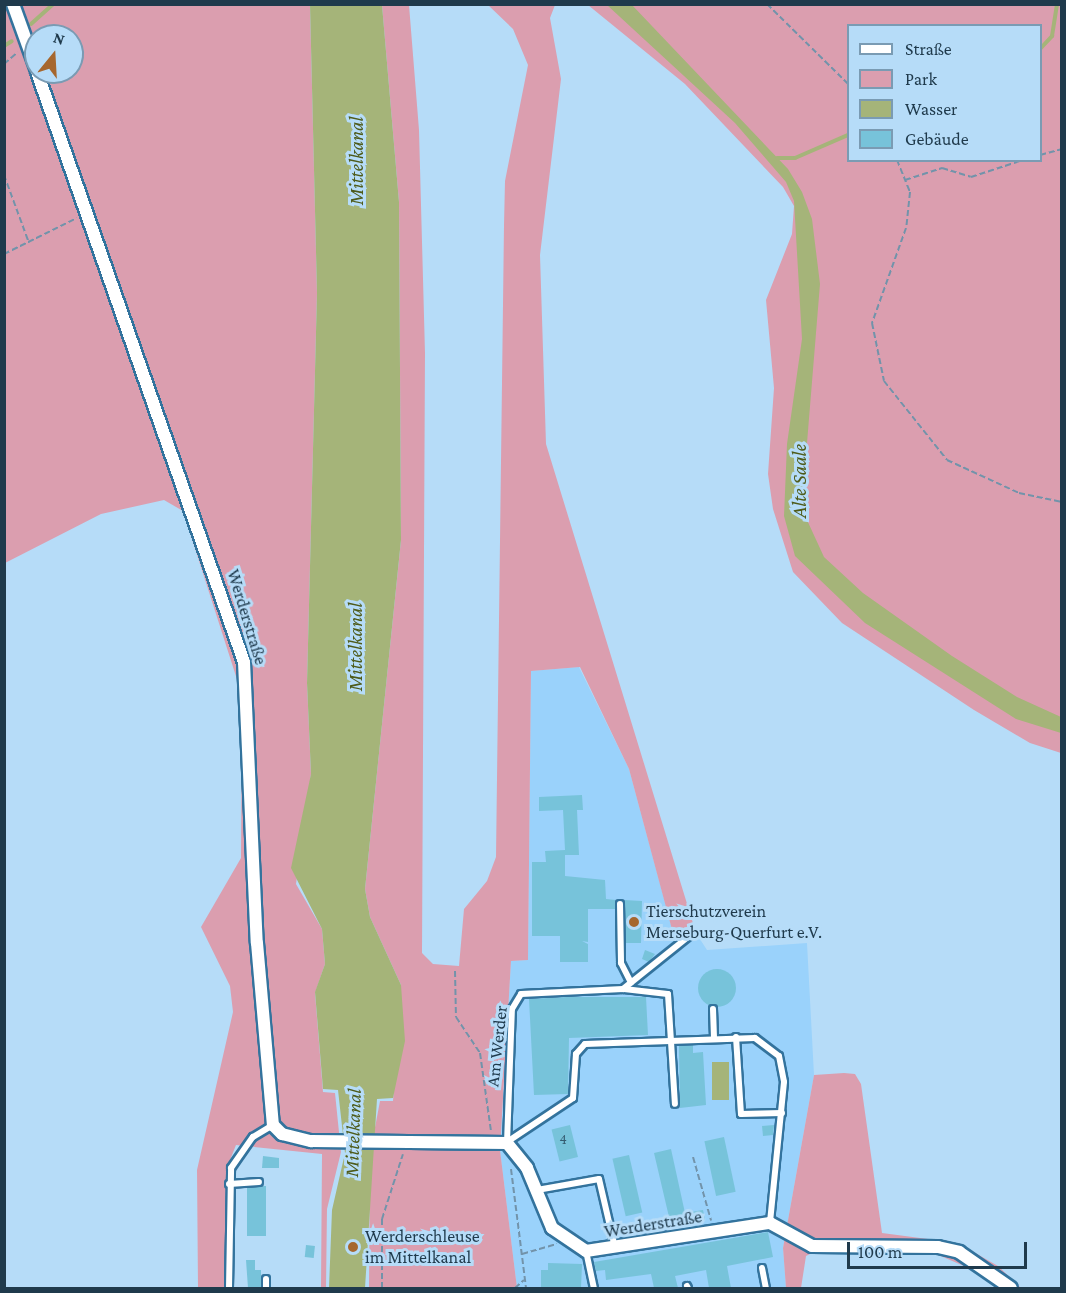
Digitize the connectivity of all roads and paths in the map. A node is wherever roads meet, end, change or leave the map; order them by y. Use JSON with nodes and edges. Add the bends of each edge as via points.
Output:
{"nodes":[{"id":1,"x":13,"y":4,"type":"edge"},
{"id":2,"x":767,"y":4,"type":"edge"},
{"id":3,"x":24,"y":34,"type":"edge"},
{"id":4,"x":24,"y":48,"type":"edge"},
{"id":5,"x":4,"y":64,"type":"edge"},
{"id":6,"x":847,"y":82,"type":"edge"},
{"id":7,"x":42,"y":84,"type":"edge"},
{"id":8,"x":1062,"y":149,"type":"edge"},
{"id":9,"x":1042,"y":155,"type":"edge"},
{"id":10,"x":898,"y":162,"type":"edge"},
{"id":11,"x":1017,"y":162,"type":"edge"},
{"id":12,"x":4,"y":175,"type":"edge"},
{"id":13,"x":905,"y":180,"type":"junction"},
{"id":14,"x":87,"y":212,"type":"junction"},
{"id":15,"x":29,"y":243,"type":"junction"},
{"id":16,"x":4,"y":254,"type":"edge"},
{"id":17,"x":1062,"y":502,"type":"edge"},
{"id":18,"x":620,"y":904,"type":"dead end"},
{"id":19,"x":688,"y":937,"type":"dead end"},
{"id":20,"x":455,"y":971,"type":"dead end"},
{"id":21,"x":631,"y":983,"type":"junction"},
{"id":22,"x":623,"y":989,"type":"junction"},
{"id":23,"x":713,"y":1009,"type":"dead end"},
{"id":24,"x":736,"y":1037,"type":"junction"},
{"id":25,"x":714,"y":1038,"type":"junction"},
{"id":26,"x":672,"y":1039,"type":"junction"},
{"id":27,"x":675,"y":1104,"type":"dead end"},
{"id":28,"x":782,"y":1113,"type":"junction"},
{"id":29,"x":273,"y":1125,"type":"junction"},
{"id":30,"x":492,"y":1140,"type":"junction"},
{"id":31,"x":404,"y":1141,"type":"junction"},
{"id":32,"x":507,"y":1143,"type":"junction"},
{"id":33,"x":693,"y":1156,"type":"dead end"},
{"id":34,"x":511,"y":1163,"type":"dead end"},
{"id":35,"x":259,"y":1182,"type":"dead end"},
{"id":36,"x":229,"y":1184,"type":"junction"},
{"id":37,"x":536,"y":1190,"type":"junction"},
{"id":38,"x":770,"y":1223,"type":"junction"},
{"id":39,"x":713,"y":1232,"type":"junction"},
{"id":40,"x":564,"y":1240,"type":"junction"},
{"id":41,"x":615,"y":1250,"type":"junction"},
{"id":42,"x":586,"y":1251,"type":"junction"},
{"id":43,"x":522,"y":1254,"type":"junction"},
{"id":44,"x":762,"y":1268,"type":"dead end"},
{"id":45,"x":266,"y":1279,"type":"dead end"},
{"id":46,"x":525,"y":1279,"type":"junction"},
{"id":47,"x":229,"y":1288,"type":"edge"},
{"id":48,"x":266,"y":1288,"type":"edge"},
{"id":49,"x":382,"y":1288,"type":"edge"},
{"id":50,"x":515,"y":1288,"type":"edge"},
{"id":51,"x":526,"y":1288,"type":"edge"},
{"id":52,"x":594,"y":1288,"type":"edge"},
{"id":53,"x":766,"y":1288,"type":"edge"},
{"id":54,"x":1011,"y":1288,"type":"edge"}],
"edges":[{"from":1,"to":3,"type":"street","name":"Werderstraße"},
{"from":2,"to":6,"type":"path"},
{"from":4,"to":5,"type":"path"},
{"from":7,"to":14,"type":"street","name":"Werderstraße"},
{"from":8,"to":9,"type":"path"},
{"from":10,"to":13,"type":"path"},
{"from":11,"to":13,"type":"path","via":[[971,177],[942,168]]},
{"from":12,"to":15,"type":"path"},
{"from":13,"to":17,"type":"path","via":[[910,192],[906,228],[872,323],[884,381],[947,460],[1019,493]]},
{"from":14,"to":15,"type":"path"},
{"from":14,"to":29,"type":"street","name":"Werderstraße","via":[[244,662],[257,943]]},
{"from":15,"to":16,"type":"path"},
{"from":18,"to":21,"type":"lane","via":[[621,963]]},
{"from":19,"to":21,"type":"lane"},
{"from":20,"to":30,"type":"path","via":[[456,1017],[486,1073]]},
{"from":21,"to":22,"type":"lane"},
{"from":22,"to":26,"type":"lane","via":[[668,994]]},
{"from":22,"to":32,"type":"lane","name":"Am Werder","via":[[521,994],[515,1002]]},
{"from":23,"to":25,"type":"lane"},
{"from":24,"to":25,"type":"lane"},
{"from":24,"to":28,"type":"lane","via":[[755,1038],[779,1056]]},
{"from":24,"to":28,"type":"lane","via":[[741,1114]]},
{"from":25,"to":26,"type":"lane"},
{"from":26,"to":27,"type":"lane"},
{"from":26,"to":32,"type":"lane","via":[[585,1044],[576,1054],[573,1098]]},
{"from":28,"to":38,"type":"lane"},
{"from":29,"to":31,"type":"street","via":[[296,1139]]},
{"from":29,"to":36,"type":"lane","via":[[246,1146],[231,1168]]},
{"from":30,"to":31,"type":"street"},
{"from":30,"to":32,"type":"street"},
{"from":31,"to":49,"type":"path","via":[[382,1219]]},
{"from":32,"to":37,"type":"street","via":[[519,1154]]},
{"from":33,"to":39,"type":"path"},
{"from":34,"to":43,"type":"path"},
{"from":35,"to":36,"type":"lane"},
{"from":36,"to":47,"type":"lane"},
{"from":37,"to":40,"type":"street"},
{"from":37,"to":41,"type":"lane","via":[[599,1179]]},
{"from":38,"to":39,"type":"street","name":"Werderstraße"},
{"from":38,"to":54,"type":"street","via":[[812,1246],[939,1247],[959,1252]]},
{"from":39,"to":41,"type":"street","name":"Werderstraße"},
{"from":40,"to":42,"type":"street","name":"Werderstraße"},
{"from":40,"to":43,"type":"path"},
{"from":41,"to":42,"type":"street","name":"Werderstraße"},
{"from":42,"to":52,"type":"lane"},
{"from":43,"to":46,"type":"path"},
{"from":44,"to":53,"type":"lane"},
{"from":45,"to":48,"type":"lane"},
{"from":46,"to":50,"type":"path"},
{"from":46,"to":51,"type":"path"}]}
